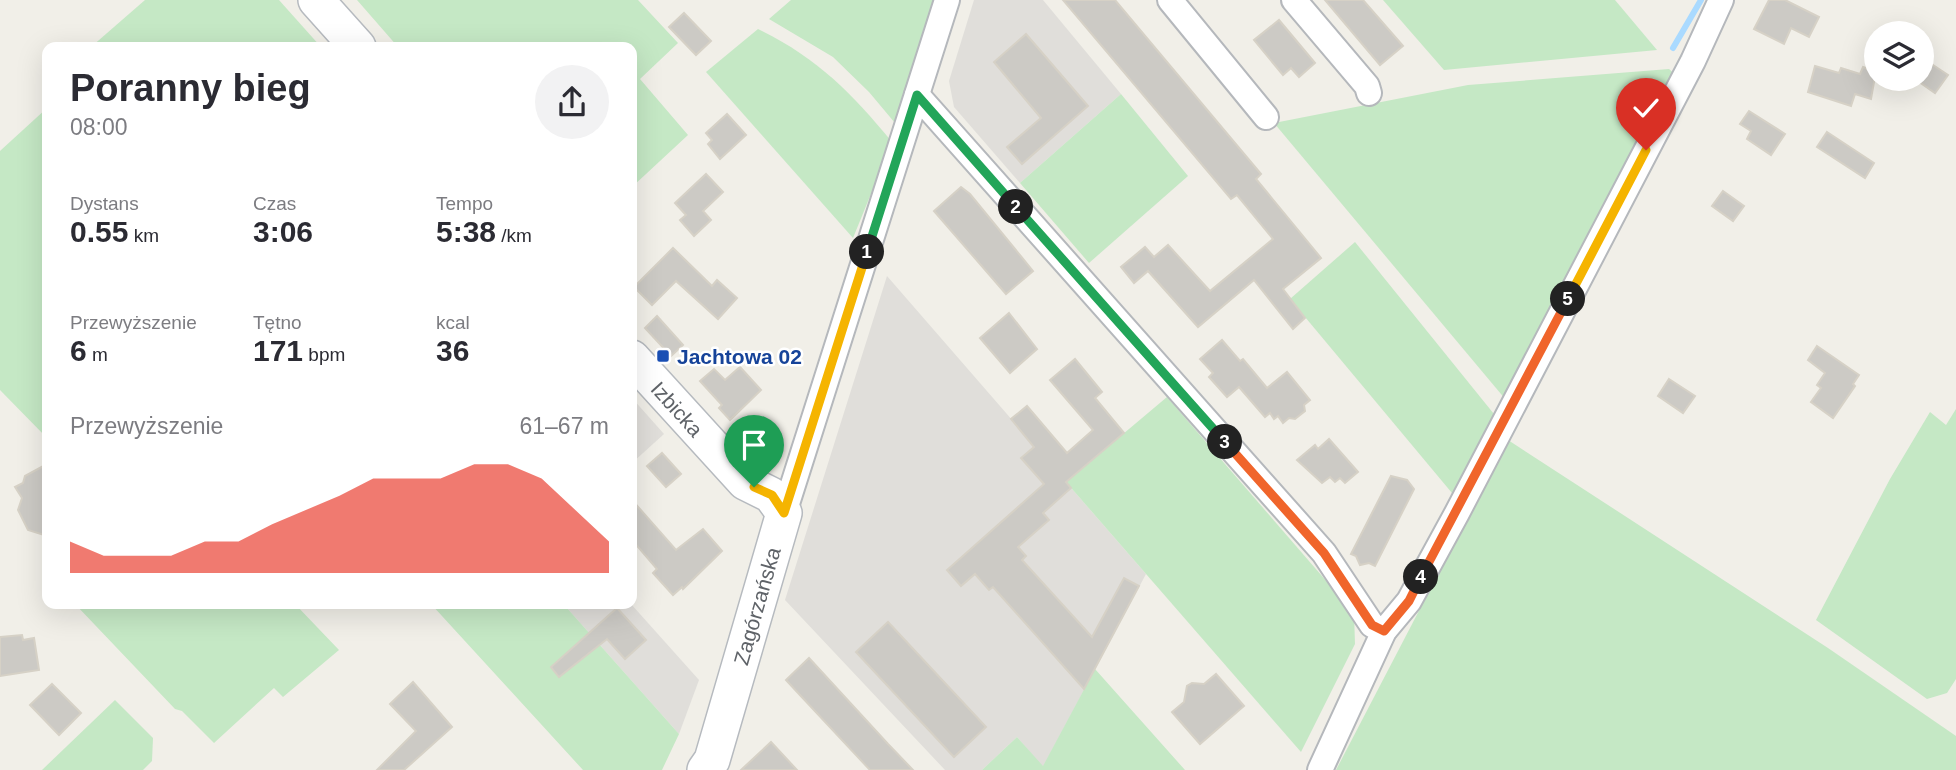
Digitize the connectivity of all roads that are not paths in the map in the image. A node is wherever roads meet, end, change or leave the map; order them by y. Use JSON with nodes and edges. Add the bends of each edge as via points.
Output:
{"nodes":[{"id":1,"x":316,"y":0,"type":"edge"},
{"id":2,"x":947,"y":0,"type":"edge"},
{"id":3,"x":1170,"y":0,"type":"edge"},
{"id":4,"x":1294,"y":0,"type":"edge"},
{"id":5,"x":1721,"y":0,"type":"edge"},
{"id":6,"x":354,"y":42,"type":"edge"},
{"id":7,"x":1369,"y":93,"type":"dead end"},
{"id":8,"x":917,"y":95,"type":"junction"},
{"id":9,"x":1266,"y":117,"type":"dead end"},
{"id":10,"x":637,"y":363,"type":"edge"},
{"id":11,"x":784,"y":513,"type":"junction"},
{"id":12,"x":1384,"y":631,"type":"junction"},
{"id":13,"x":705,"y":770,"type":"edge"},
{"id":14,"x":1320,"y":770,"type":"edge"}],
"edges":[{"from":1,"to":6,"type":"street"},
{"from":2,"to":8,"type":"street","name":"Zagórzańska"},
{"from":3,"to":9,"type":"street"},
{"from":4,"to":7,"type":"street"},
{"from":5,"to":12,"type":"street","via":[[1457,513],[1409,601]]},
{"from":8,"to":11,"type":"street","name":"Zagórzańska"},
{"from":8,"to":12,"type":"street","via":[[1324,553],[1372,625]]},
{"from":10,"to":11,"type":"street","name":"Izbicka","via":[[746,482],[772,495]]},
{"from":11,"to":13,"type":"street","name":"Zagórzańska","via":[[712,760]]},
{"from":12,"to":14,"type":"street"}]}
